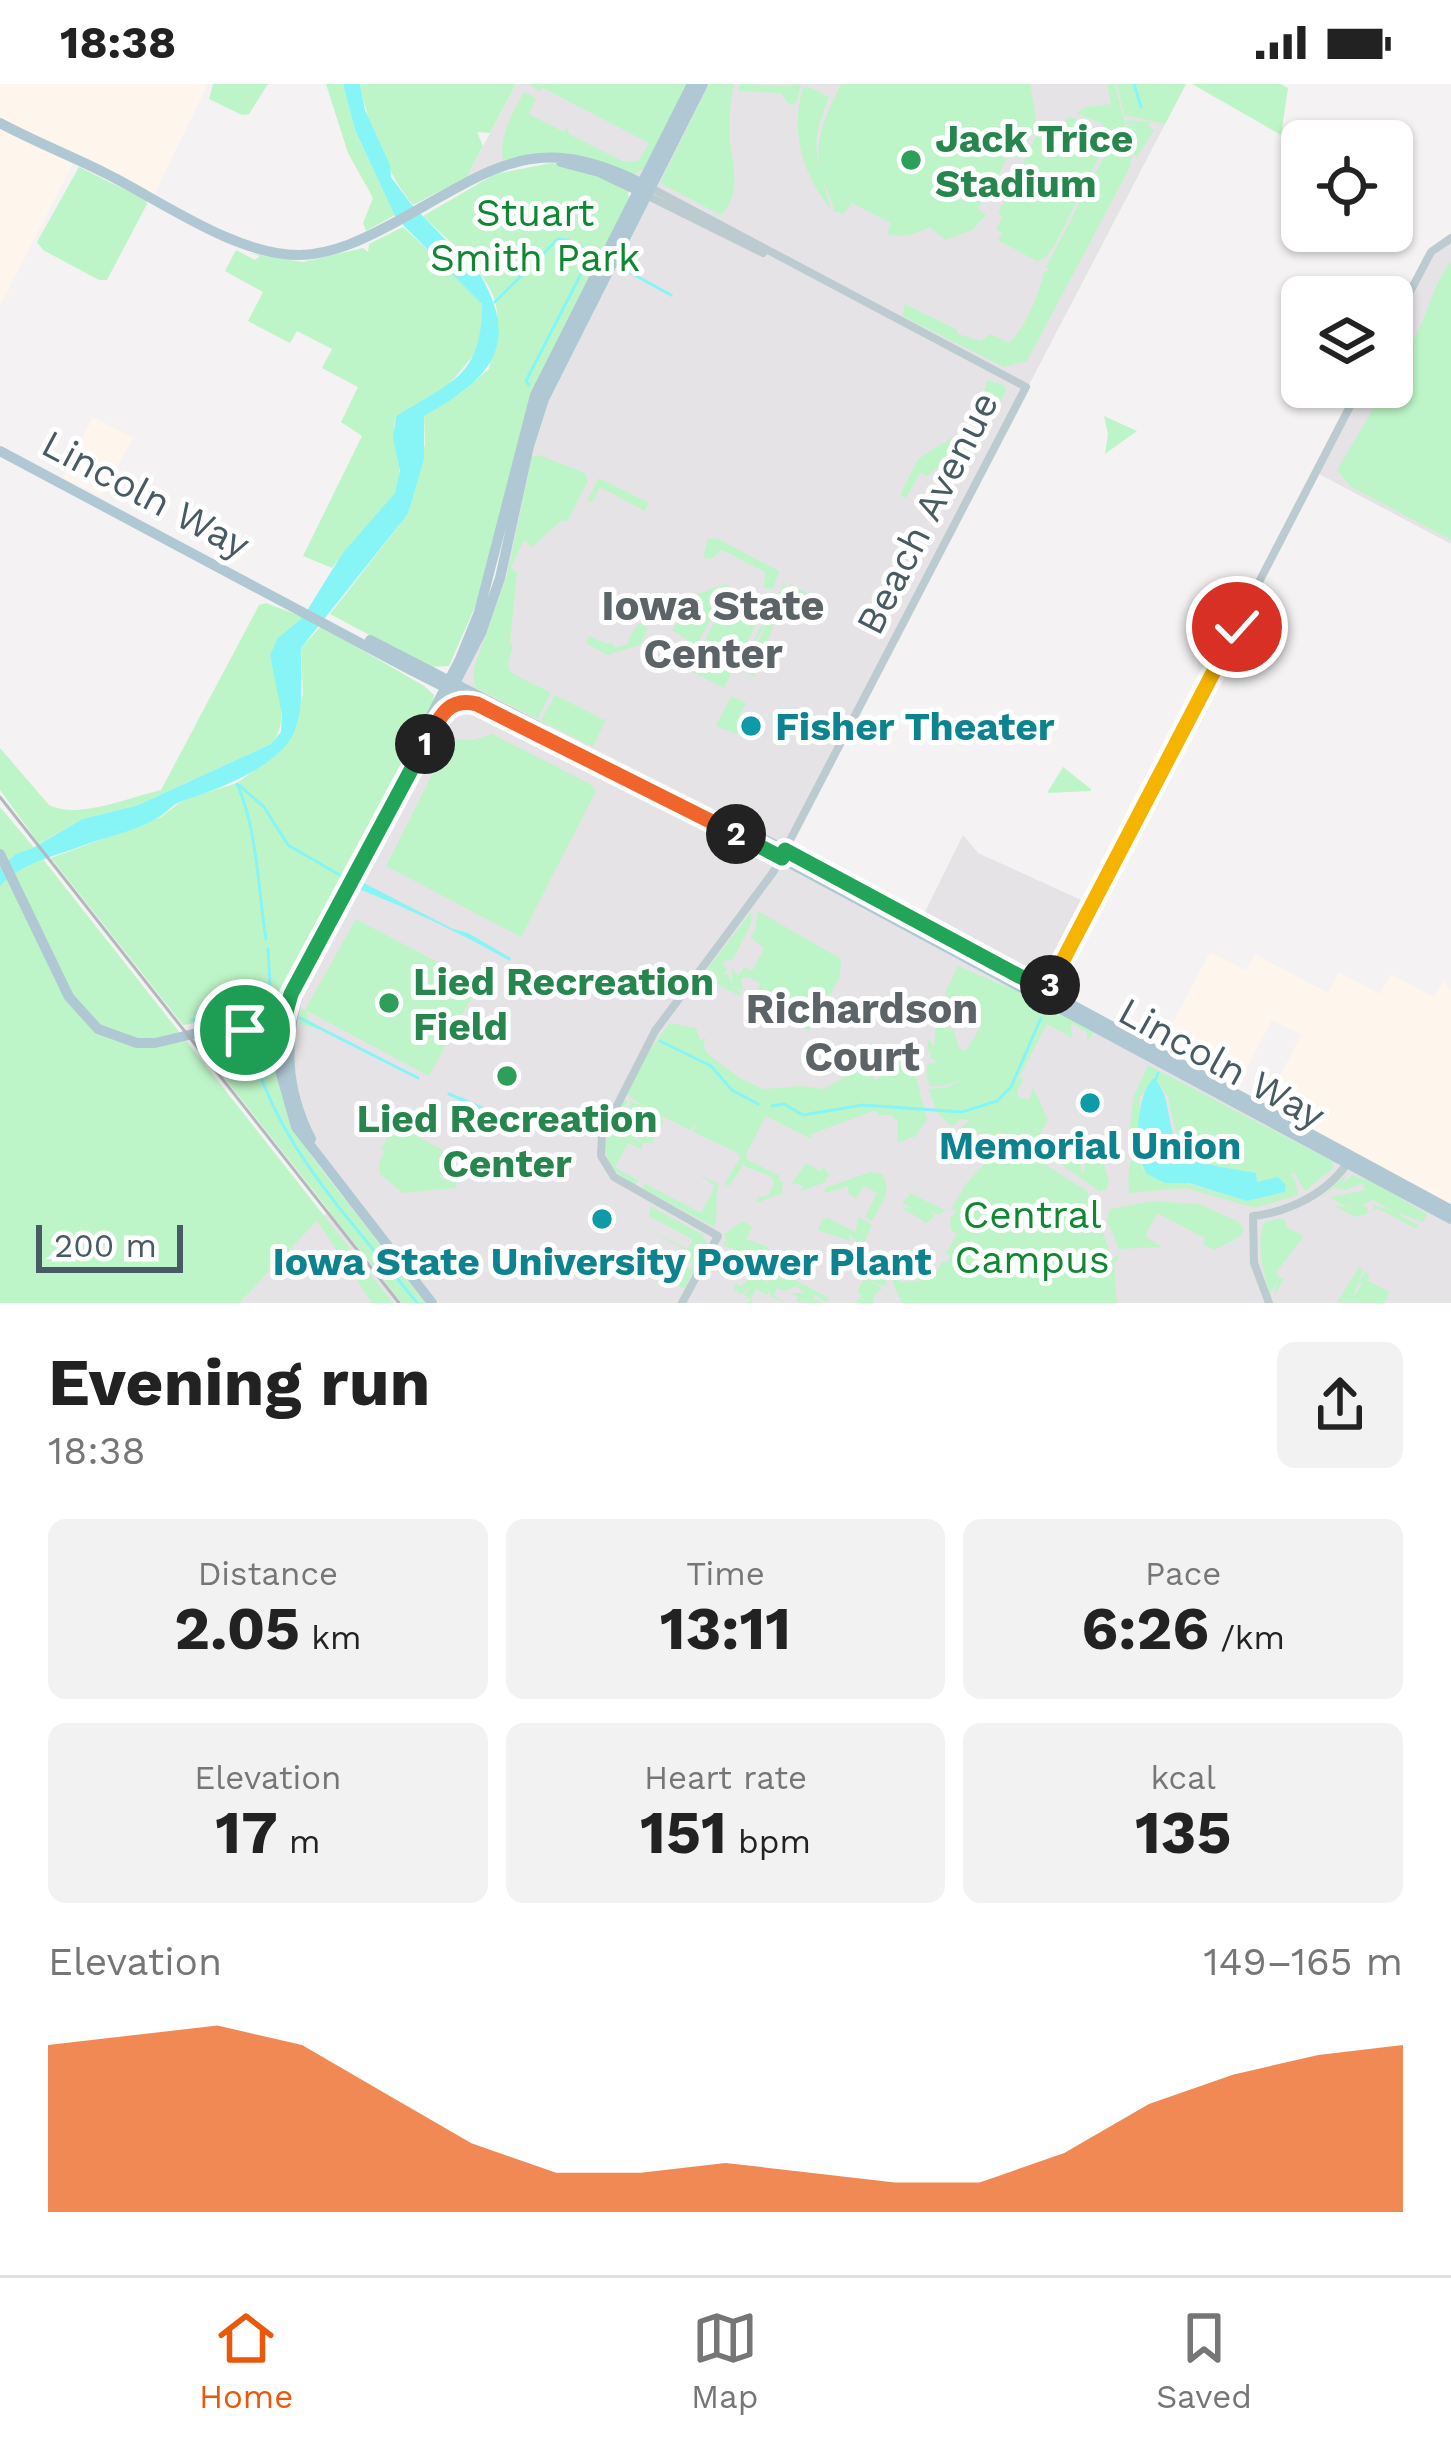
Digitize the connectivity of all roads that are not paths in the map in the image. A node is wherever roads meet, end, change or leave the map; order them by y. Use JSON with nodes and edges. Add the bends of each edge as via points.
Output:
{"nodes":[{"id":1,"x":692,"y":84,"type":"edge"},
{"id":2,"x":703,"y":84,"type":"edge"},
{"id":3,"x":0,"y":123,"type":"edge"},
{"id":4,"x":643,"y":189,"type":"junction"},
{"id":5,"x":1451,"y":238,"type":"edge"},
{"id":6,"x":1413,"y":286,"type":"edge"},
{"id":7,"x":1349,"y":408,"type":"edge"},
{"id":8,"x":0,"y":451,"type":"edge"},
{"id":9,"x":464,"y":661,"type":"junction"},
{"id":10,"x":428,"y":674,"type":"junction"},
{"id":11,"x":451,"y":686,"type":"junction"},
{"id":12,"x":479,"y":700,"type":"junction"},
{"id":13,"x":439,"y":710,"type":"junction"},
{"id":14,"x":0,"y":854,"type":"edge"},
{"id":15,"x":783,"y":854,"type":"junction"},
{"id":16,"x":1044,"y":995,"type":"junction"},
{"id":17,"x":255,"y":1033,"type":"junction"},
{"id":18,"x":284,"y":1039,"type":"junction"},
{"id":19,"x":279,"y":1053,"type":"junction"},
{"id":20,"x":323,"y":1162,"type":"junction"},
{"id":21,"x":1349,"y":1162,"type":"junction"},
{"id":22,"x":1451,"y":1215,"type":"edge"},
{"id":23,"x":432,"y":1303,"type":"edge"},
{"id":24,"x":682,"y":1303,"type":"edge"},
{"id":25,"x":1269,"y":1303,"type":"edge"}],
"edges":[{"from":1,"to":4,"type":"main road"},
{"from":2,"to":4,"type":"main road"},
{"from":3,"to":4,"type":"main road","via":[[262,250],[298,255],[331,251],[516,162],[569,164]]},
{"from":4,"to":9,"type":"main road","via":[[535,395]]},
{"from":4,"to":15,"type":"street","name":"Beach Avenue","via":[[1026,387]]},
{"from":5,"to":6,"type":"street","via":[[1431,252]]},
{"from":7,"to":16,"type":"street"},
{"from":8,"to":10,"type":"main road","name":"Lincoln Way"},
{"from":9,"to":10,"type":"main road"},
{"from":9,"to":11,"type":"main road"},
{"from":9,"to":12,"type":"main road"},
{"from":10,"to":11,"type":"main road","name":"Lincoln Way"},
{"from":10,"to":13,"type":"main road"},
{"from":11,"to":12,"type":"main road","name":"Lincoln Way"},
{"from":11,"to":13,"type":"main road"},
{"from":12,"to":13,"type":"main road"},
{"from":12,"to":15,"type":"main road","name":"Lincoln Way"},
{"from":13,"to":18,"type":"main road","via":[[307,968]]},
{"from":14,"to":17,"type":"main road","via":[[75,1007],[106,1034],[146,1043],[218,1028]]},
{"from":15,"to":16,"type":"main road","name":"Lincoln Way"},
{"from":15,"to":24,"type":"street","name":"Beach Avenue","via":[[655,1030],[602,1136],[601,1156],[614,1177],[718,1236]]},
{"from":16,"to":21,"type":"main road","name":"Lincoln Way"},
{"from":17,"to":18,"type":"main road"},
{"from":17,"to":19,"type":"main road"},
{"from":18,"to":19,"type":"main road"},
{"from":18,"to":20,"type":"main road","via":[[293,1092]]},
{"from":19,"to":20,"type":"main road","via":[[287,1106]]},
{"from":20,"to":23,"type":"main road"},
{"from":21,"to":22,"type":"main road","name":"Lincoln Way"},
{"from":21,"to":25,"type":"street","via":[[1312,1195],[1253,1216],[1254,1260]]}]}
